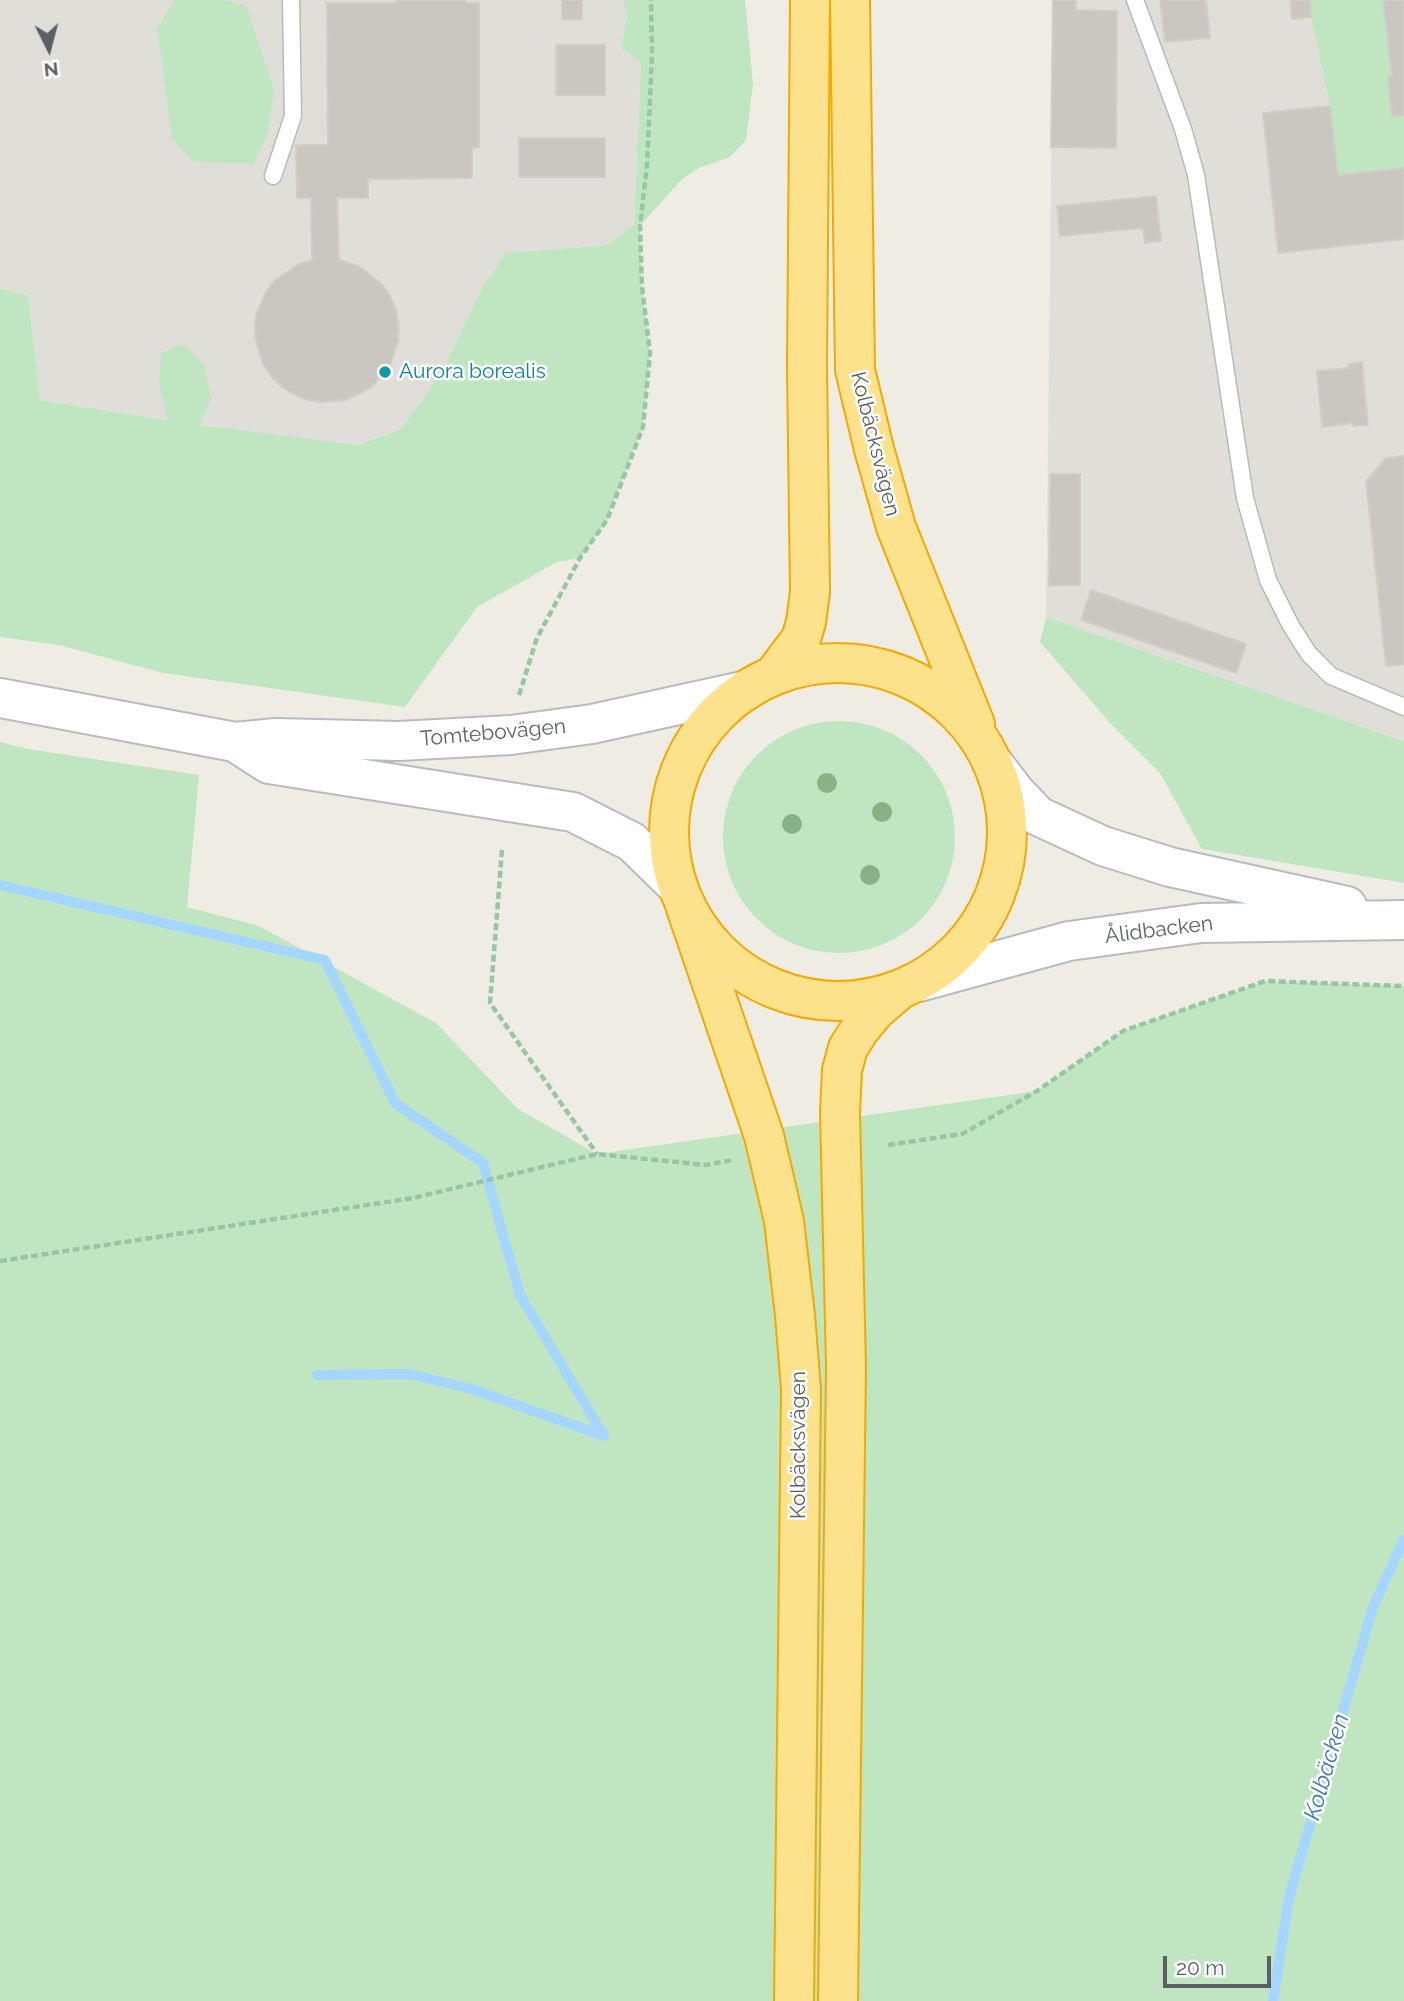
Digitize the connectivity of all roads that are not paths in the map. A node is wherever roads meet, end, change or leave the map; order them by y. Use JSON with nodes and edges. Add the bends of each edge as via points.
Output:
{"nodes":[{"id":1,"x":291,"y":0,"type":"edge"},
{"id":2,"x":810,"y":0,"type":"edge"},
{"id":3,"x":850,"y":0,"type":"edge"},
{"id":4,"x":1135,"y":0,"type":"edge"},
{"id":5,"x":273,"y":176,"type":"dead end"},
{"id":6,"x":760,"y":683,"type":"junction"},
{"id":7,"x":0,"y":698,"type":"edge"},
{"id":8,"x":1404,"y":707,"type":"edge"},
{"id":9,"x":235,"y":742,"type":"junction"},
{"id":10,"x":988,"y":754,"type":"junction"},
{"id":11,"x":681,"y":895,"type":"junction"},
{"id":12,"x":1404,"y":920,"type":"edge"},
{"id":13,"x":909,"y":986,"type":"junction"},
{"id":14,"x":794,"y":2001,"type":"edge"},
{"id":15,"x":838,"y":2001,"type":"edge"}],
"edges":[{"from":1,"to":5,"type":"lane","via":[[293,116]]},
{"from":2,"to":6,"type":"highway","via":[[810,592],[801,639]]},
{"from":3,"to":10,"type":"highway","name":"Kolbäcksvägen","via":[[855,370],[896,527]]},
{"from":4,"to":8,"type":"lane","via":[[1196,175],[1245,498],[1268,580],[1308,654],[1331,677]]},
{"from":6,"to":9,"type":"main road","name":"Tomtebovägen","via":[[592,724],[511,735]]},
{"from":6,"to":10,"type":"highway","via":[[804,666],[872,666],[905,677],[947,703]]},
{"from":6,"to":11,"type":"highway","via":[[724,707],[707,725],[679,774],[668,838]]},
{"from":7,"to":9,"type":"main road","name":"Tomtebovägen"},
{"from":9,"to":11,"type":"main road","name":"Tomtebovägen","via":[[269,764],[573,813],[632,842]]},
{"from":10,"to":12,"type":"main road","name":"Ålidbacken","via":[[1038,816],[1103,846],[1170,867]]},
{"from":10,"to":13,"type":"highway","name":"Kolbäcksvägen","via":[[1007,819],[1003,873],[993,902],[969,939],[951,959]]},
{"from":11,"to":13,"type":"highway","via":[[719,953],[771,988],[798,997],[850,1001]]},
{"from":11,"to":14,"type":"highway","name":"Kolbäcksvägen","via":[[764,1136],[785,1221],[795,1315],[801,1389]]},
{"from":12,"to":13,"type":"main road","name":"Ålidbacken","via":[[1201,923],[1069,941]]},
{"from":13,"to":15,"type":"highway","via":[[876,1010],[860,1029],[842,1070],[846,1394]]}]}
